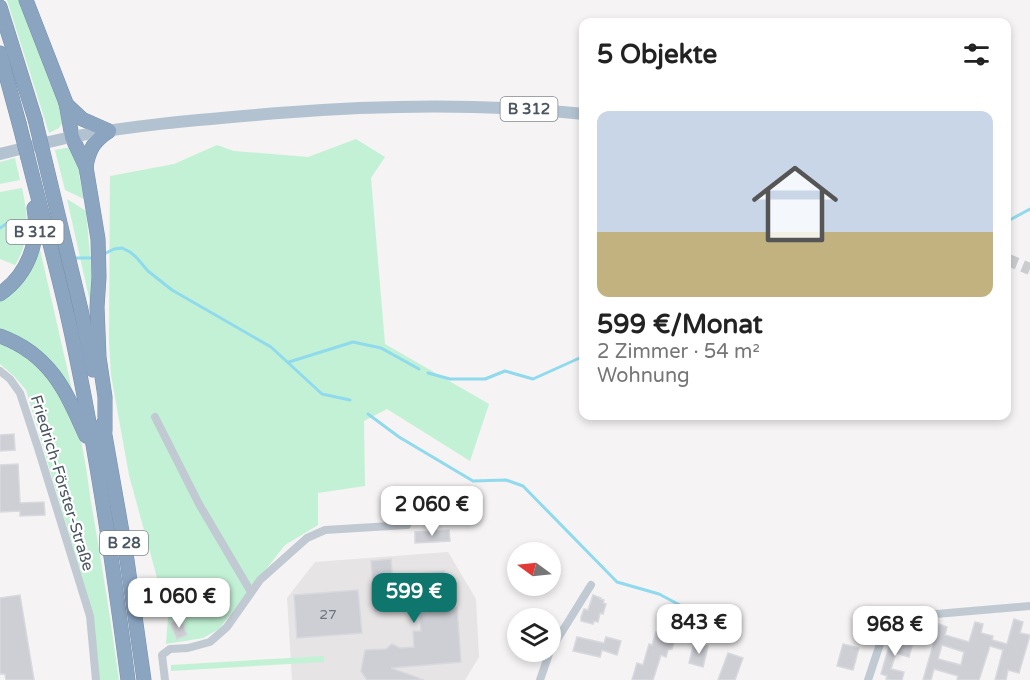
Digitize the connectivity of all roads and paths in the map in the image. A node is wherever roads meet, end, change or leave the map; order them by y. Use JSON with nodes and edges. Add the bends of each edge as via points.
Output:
{"nodes":[{"id":1,"x":26,"y":0,"type":"edge"},
{"id":2,"x":0,"y":7,"type":"edge"},
{"id":3,"x":0,"y":53,"type":"edge"},
{"id":4,"x":66,"y":103,"type":"junction"},
{"id":5,"x":579,"y":114,"type":"edge"},
{"id":6,"x":109,"y":131,"type":"junction"},
{"id":7,"x":72,"y":137,"type":"junction"},
{"id":8,"x":0,"y":154,"type":"edge"},
{"id":9,"x":28,"y":159,"type":"junction"},
{"id":10,"x":86,"y":167,"type":"junction"},
{"id":11,"x":0,"y":294,"type":"edge"},
{"id":12,"x":0,"y":336,"type":"edge"},
{"id":13,"x":0,"y":371,"type":"edge"},
{"id":14,"x":155,"y":417,"type":"dead end"},
{"id":15,"x":105,"y":431,"type":"junction"},
{"id":16,"x":95,"y":454,"type":"junction"},
{"id":17,"x":407,"y":525,"type":"dead end"},
{"id":18,"x":591,"y":585,"type":"dead end"},
{"id":19,"x":251,"y":592,"type":"junction"},
{"id":20,"x":1030,"y":606,"type":"edge"},
{"id":21,"x":561,"y":631,"type":"edge"},
{"id":22,"x":546,"y":662,"type":"edge"},
{"id":23,"x":96,"y":680,"type":"edge"},
{"id":24,"x":128,"y":680,"type":"edge"},
{"id":25,"x":144,"y":680,"type":"edge"},
{"id":26,"x":165,"y":680,"type":"edge"},
{"id":27,"x":540,"y":680,"type":"edge"},
{"id":28,"x":868,"y":680,"type":"edge"}],
"edges":[{"from":1,"to":4,"type":"highway"},
{"from":2,"to":15,"type":"highway","number":"B 28","bridge":true,"via":[[35,119],[81,310]]},
{"from":3,"to":9,"type":"highway","number":"B 28","bridge":true},
{"from":4,"to":6,"type":"highway","via":[[82,119]]},
{"from":4,"to":7,"type":"highway","number":"B 28"},
{"from":5,"to":6,"type":"main road","number":"B 312","via":[[485,107],[329,109]]},
{"from":6,"to":7,"type":"main road","number":"B 312"},
{"from":6,"to":10,"type":"highway","via":[[95,140]]},
{"from":7,"to":8,"type":"main road","number":"B 312"},
{"from":7,"to":10,"type":"highway","number":"B 28"},
{"from":9,"to":11,"type":"highway","number":"B 312","via":[[34,244],[21,273]]},
{"from":9,"to":16,"type":"highway","number":"B 28","via":[[67,312]]},
{"from":10,"to":15,"type":"highway","number":"B 28","via":[[98,239],[97,308]]},
{"from":12,"to":16,"type":"highway","number":"B 28","via":[[29,351],[55,376]]},
{"from":13,"to":23,"type":"street","name":"Friedrich-Förster-Straße","via":[[20,393],[38,448],[90,616]]},
{"from":14,"to":19,"type":"street","via":[[199,504]]},
{"from":15,"to":25,"type":"highway","number":"B 28"},
{"from":16,"to":24,"type":"highway","number":"B 28"},
{"from":17,"to":19,"type":"street","via":[[325,530],[308,538],[272,568]]},
{"from":18,"to":21,"type":"street"},
{"from":19,"to":26,"type":"street","via":[[227,627],[210,642],[170,649],[162,655]]},
{"from":20,"to":28,"type":"street","via":[[901,617],[885,629]]},
{"from":22,"to":27,"type":"street"}]}
